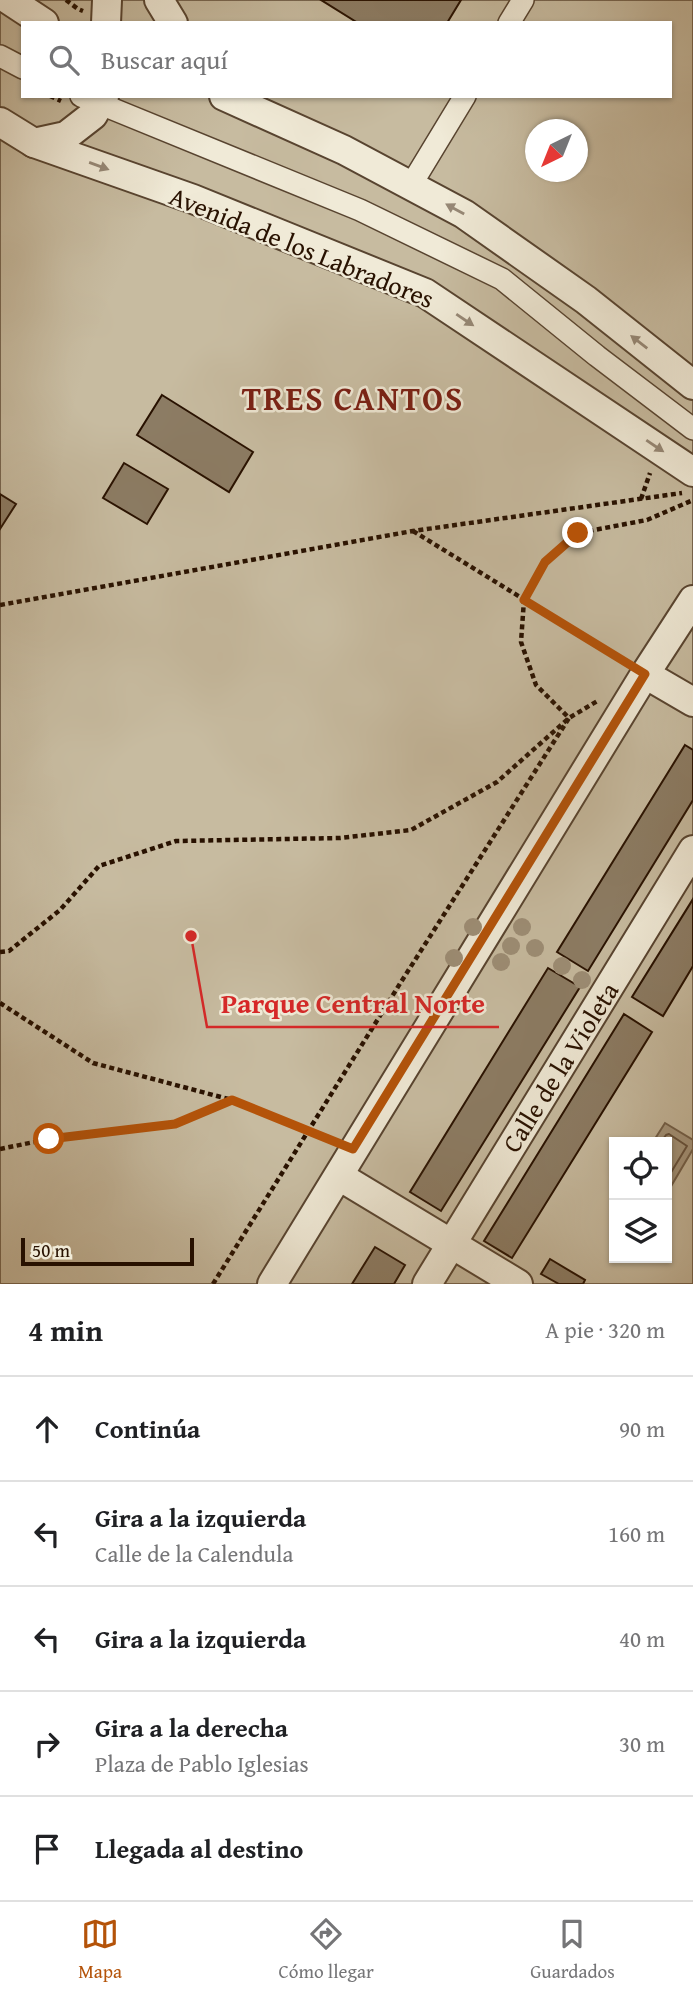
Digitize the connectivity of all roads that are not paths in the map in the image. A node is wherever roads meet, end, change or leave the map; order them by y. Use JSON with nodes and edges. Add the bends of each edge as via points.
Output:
{"nodes":[{"id":1,"x":9,"y":0,"type":"edge"},
{"id":2,"x":107,"y":0,"type":"edge"},
{"id":3,"x":159,"y":0,"type":"edge"},
{"id":4,"x":523,"y":0,"type":"edge"},
{"id":5,"x":41,"y":21,"type":"edge"},
{"id":6,"x":106,"y":21,"type":"edge"},
{"id":7,"x":172,"y":21,"type":"edge"},
{"id":8,"x":510,"y":21,"type":"edge"},
{"id":9,"x":0,"y":56,"type":"edge"},
{"id":10,"x":21,"y":67,"type":"edge"},
{"id":11,"x":464,"y":98,"type":"edge"},
{"id":12,"x":95,"y":99,"type":"edge"},
{"id":13,"x":234,"y":99,"type":"edge"},
{"id":14,"x":0,"y":122,"type":"edge"},
{"id":15,"x":34,"y":143,"type":"junction"},
{"id":16,"x":411,"y":185,"type":"junction"},
{"id":17,"x":693,"y":384,"type":"edge"},
{"id":18,"x":693,"y":429,"type":"edge"},
{"id":19,"x":693,"y":472,"type":"edge"},
{"id":20,"x":693,"y":600,"type":"edge"},
{"id":21,"x":645,"y":674,"type":"junction"},
{"id":22,"x":693,"y":702,"type":"edge"},
{"id":23,"x":693,"y":850,"type":"edge"},
{"id":24,"x":339,"y":1176,"type":"junction"},
{"id":25,"x":452,"y":1243,"type":"junction"},
{"id":26,"x":272,"y":1284,"type":"edge"},
{"id":27,"x":427,"y":1284,"type":"edge"},
{"id":28,"x":517,"y":1284,"type":"edge"}],
"edges":[{"from":1,"to":5,"type":"street"},
{"from":2,"to":6,"type":"street"},
{"from":3,"to":7,"type":"street"},
{"from":4,"to":8,"type":"street"},
{"from":9,"to":10,"type":"street"},
{"from":11,"to":16,"type":"street"},
{"from":12,"to":15,"type":"street","via":[[93,115],[66,136]]},
{"from":12,"to":18,"type":"street","via":[[360,210],[502,279]]},
{"from":13,"to":16,"type":"street"},
{"from":14,"to":15,"type":"street","name":"Avenida de los Labradores"},
{"from":15,"to":19,"type":"street","name":"Avenida de los Labradores","one_way":true,"via":[[425,293]]},
{"from":17,"to":16,"type":"street","one_way":true,"via":[[586,300],[464,214]]},
{"from":20,"to":21,"type":"street"},
{"from":21,"to":22,"type":"street"},
{"from":21,"to":24,"type":"street"},
{"from":23,"to":25,"type":"street","name":"Calle de la Violeta"},
{"from":24,"to":25,"type":"street"},
{"from":24,"to":26,"type":"street"},
{"from":25,"to":27,"type":"street","name":"Calle de la Violeta"},
{"from":25,"to":28,"type":"street"}]}
